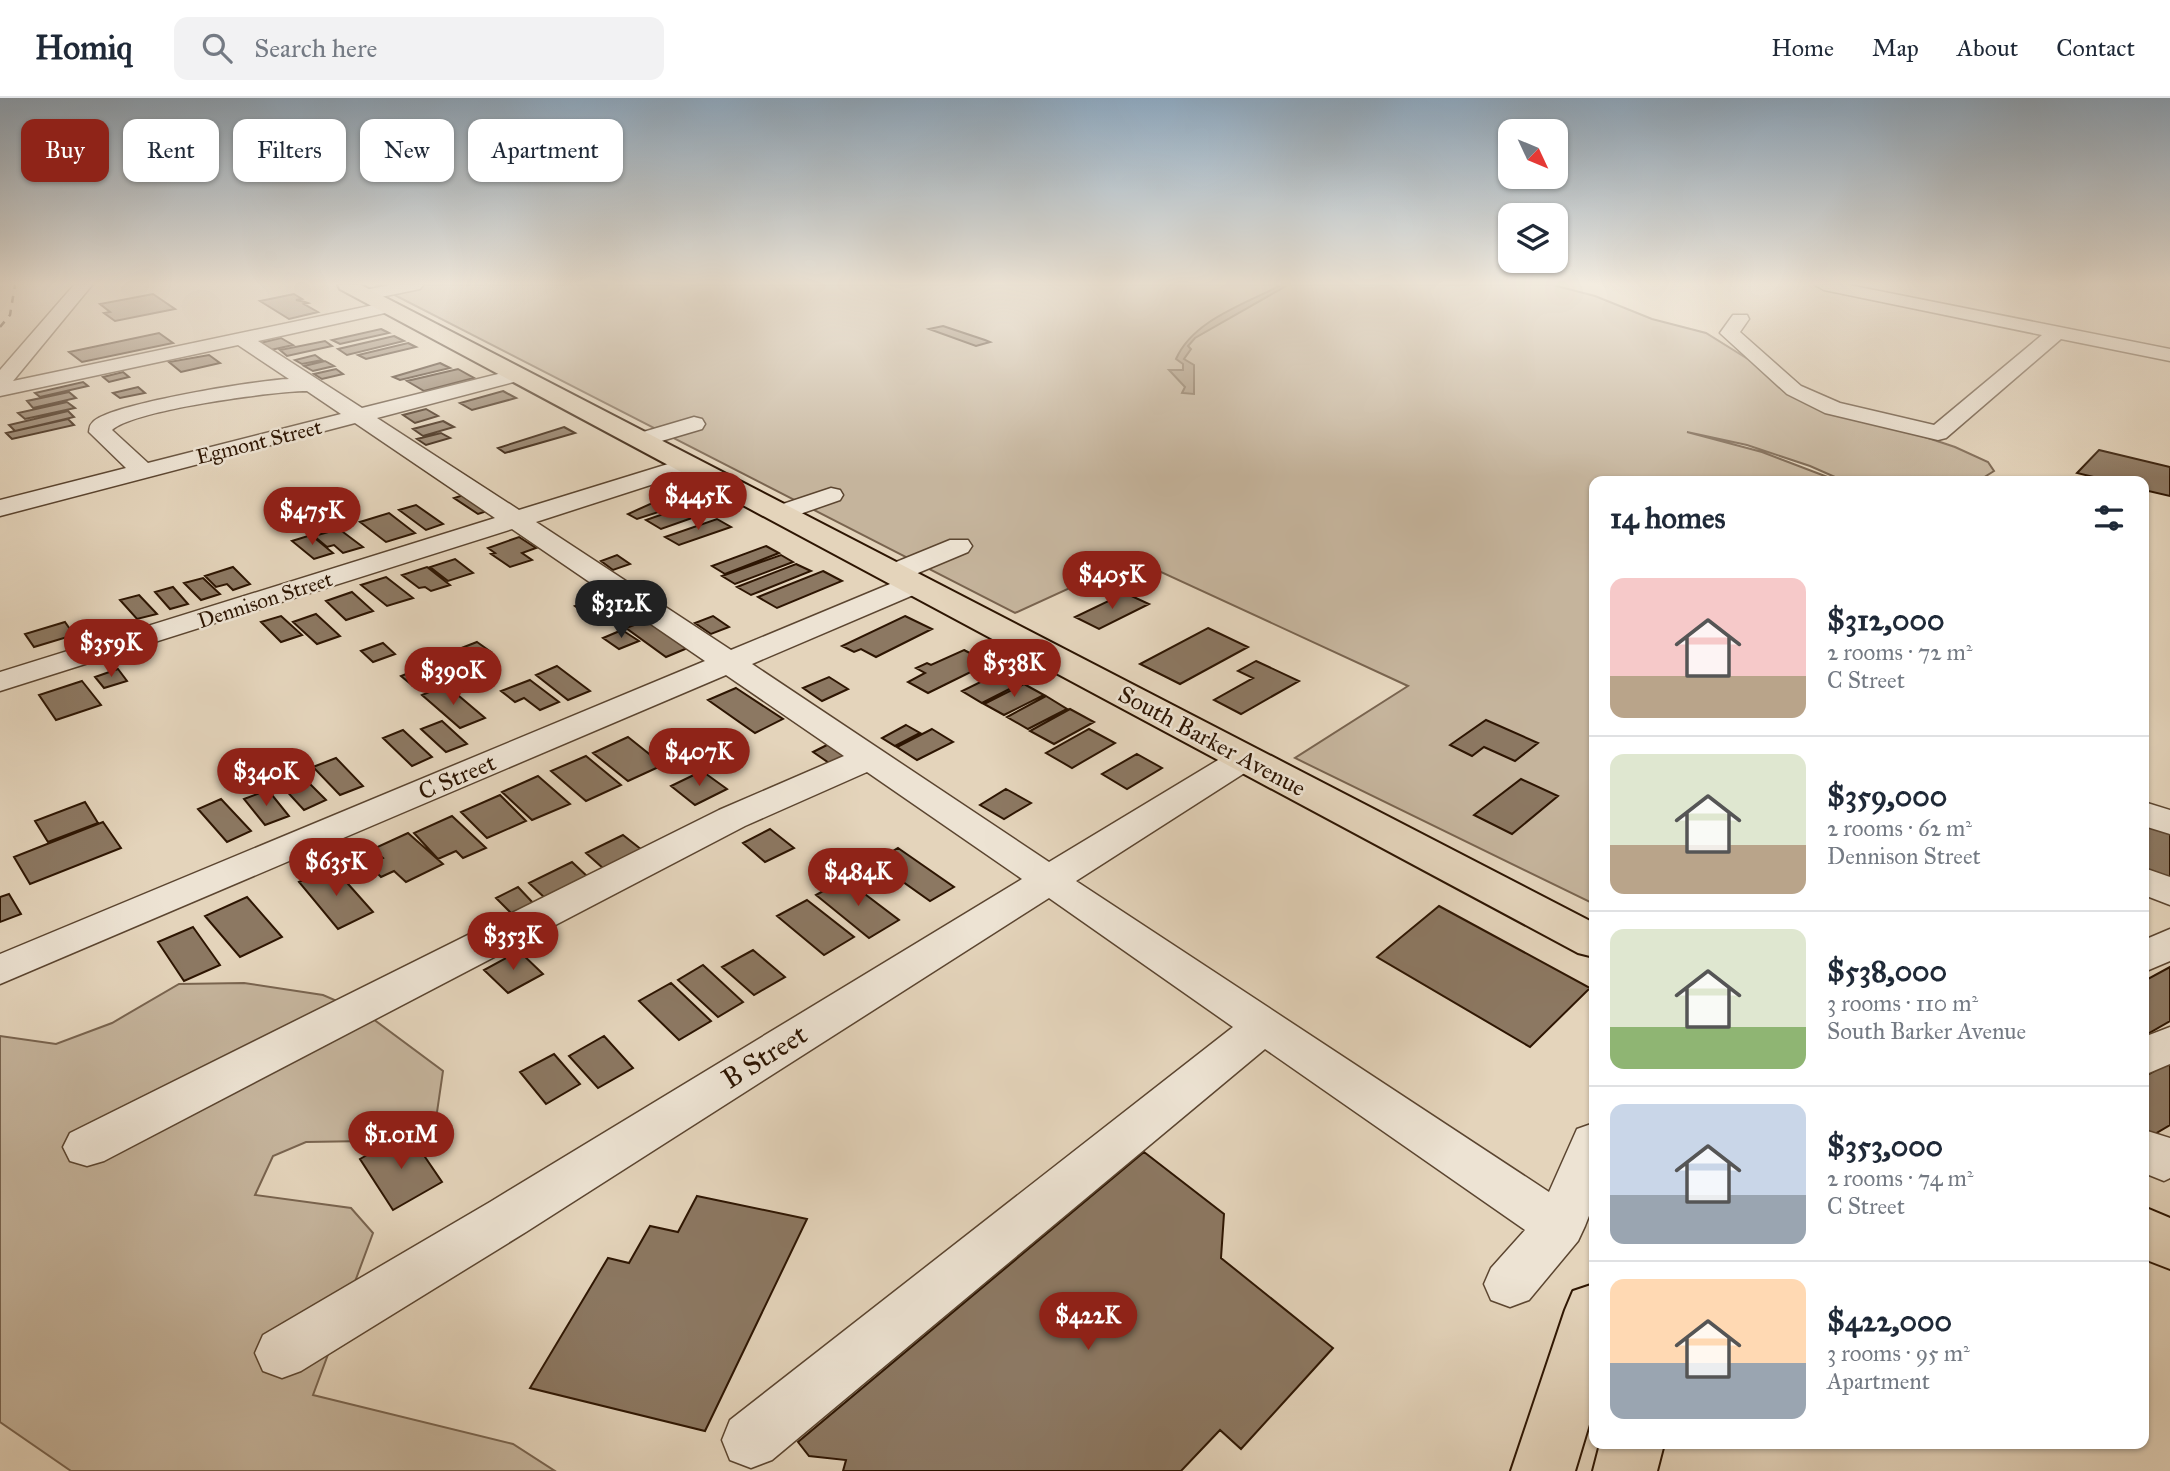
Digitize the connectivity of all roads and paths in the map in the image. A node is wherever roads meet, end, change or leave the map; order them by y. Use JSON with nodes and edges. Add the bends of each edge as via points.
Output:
{"nodes":[{"id":1,"x":29,"y":349,"type":"edge"},
{"id":2,"x":194,"y":349,"type":"edge"},
{"id":3,"x":257,"y":349,"type":"edge"},
{"id":4,"x":471,"y":349,"type":"edge"},
{"id":5,"x":1748,"y":349,"type":"edge"},
{"id":6,"x":2037,"y":349,"type":"edge"},
{"id":7,"x":2141,"y":349,"type":"edge"},
{"id":8,"x":2170,"y":355,"type":"edge"},
{"id":9,"x":118,"y":365,"type":"junction"},
{"id":10,"x":518,"y":375,"type":"junction"},
{"id":11,"x":0,"y":383,"type":"edge"},
{"id":12,"x":312,"y":385,"type":"junction"},
{"id":13,"x":0,"y":390,"type":"edge"},
{"id":14,"x":166,"y":406,"type":"junction"},
{"id":15,"x":360,"y":416,"type":"junction"},
{"id":16,"x":694,"y":424,"type":"dead end"},
{"id":17,"x":641,"y":440,"type":"junction"},
{"id":18,"x":689,"y":465,"type":"junction"},
{"id":19,"x":143,"y":471,"type":"junction"},
{"id":20,"x":831,"y":495,"type":"dead end"},
{"id":21,"x":0,"y":508,"type":"edge"},
{"id":22,"x":780,"y":513,"type":"junction"},
{"id":23,"x":517,"y":519,"type":"junction"},
{"id":24,"x":959,"y":545,"type":"dead end"},
{"id":25,"x":904,"y":578,"type":"junction"},
{"id":26,"x":730,"y":662,"type":"junction"},
{"id":27,"x":0,"y":682,"type":"edge"},
{"id":28,"x":870,"y":758,"type":"junction"},
{"id":29,"x":1245,"y":758,"type":"junction"},
{"id":30,"x":2149,"y":815,"type":"edge"},
{"id":31,"x":2170,"y":823,"type":"edge"},
{"id":32,"x":1045,"y":880,"type":"junction"},
{"id":33,"x":2149,"y":882,"type":"edge"},
{"id":34,"x":2170,"y":892,"type":"edge"},
{"id":35,"x":1589,"y":939,"type":"edge"},
{"id":36,"x":2170,"y":943,"type":"edge"},
{"id":37,"x":2149,"y":955,"type":"edge"},
{"id":38,"x":0,"y":970,"type":"edge"},
{"id":39,"x":1263,"y":1027,"type":"junction"},
{"id":40,"x":2170,"y":1043,"type":"edge"},
{"id":41,"x":2149,"y":1055,"type":"edge"},
{"id":42,"x":87,"y":1147,"type":"dead end"},
{"id":43,"x":1589,"y":1154,"type":"edge"},
{"id":44,"x":1560,"y":1226,"type":"junction"},
{"id":45,"x":2149,"y":1234,"type":"edge"},
{"id":46,"x":2170,"y":1245,"type":"edge"},
{"id":47,"x":1510,"y":1284,"type":"dead end"},
{"id":48,"x":1589,"y":1326,"type":"edge"},
{"id":49,"x":282,"y":1353,"type":"dead end"},
{"id":50,"x":751,"y":1440,"type":"dead end"},
{"id":51,"x":1631,"y":1449,"type":"edge"},
{"id":52,"x":1543,"y":1471,"type":"edge"},
{"id":53,"x":1625,"y":1471,"type":"edge"}],
"edges":[{"from":1,"to":11,"type":"street"},
{"from":2,"to":9,"type":"street"},
{"from":3,"to":12,"type":"street"},
{"from":4,"to":10,"type":"main road","name":"South Barker Avenue"},
{"from":5,"to":6,"type":"street","via":[[1794,390],[1833,408],[1938,433]]},
{"from":7,"to":8,"type":"street"},
{"from":9,"to":13,"type":"street"},
{"from":9,"to":14,"type":"street"},
{"from":10,"to":15,"type":"street","name":"Egmont Street"},
{"from":10,"to":17,"type":"main road","name":"South Barker Avenue"},
{"from":12,"to":14,"type":"street","via":[[251,387]]},
{"from":12,"to":15,"type":"street"},
{"from":14,"to":19,"type":"street","via":[[101,426],[100,432]]},
{"from":15,"to":19,"type":"street","name":"Egmont Street"},
{"from":15,"to":23,"type":"street"},
{"from":16,"to":17,"type":"street"},
{"from":17,"to":18,"type":"main road","name":"South Barker Avenue"},
{"from":18,"to":22,"type":"main road","name":"South Barker Avenue"},
{"from":18,"to":23,"type":"street","name":"Dennison Street"},
{"from":19,"to":21,"type":"street","name":"Egmont Street"},
{"from":20,"to":22,"type":"street"},
{"from":22,"to":25,"type":"main road","name":"South Barker Avenue"},
{"from":23,"to":26,"type":"street"},
{"from":23,"to":27,"type":"street","name":"Dennison Street"},
{"from":24,"to":25,"type":"street","name":"C Street"},
{"from":25,"to":26,"type":"street","name":"C Street"},
{"from":25,"to":29,"type":"main road","name":"South Barker Avenue"},
{"from":26,"to":28,"type":"street"},
{"from":26,"to":38,"type":"street","name":"C Street"},
{"from":28,"to":32,"type":"street"},
{"from":28,"to":42,"type":"street","via":[[732,818]]},
{"from":29,"to":32,"type":"street","name":"B Street"},
{"from":29,"to":35,"type":"main road","name":"South Barker Avenue"},
{"from":30,"to":31,"type":"street"},
{"from":32,"to":39,"type":"street"},
{"from":32,"to":49,"type":"street","name":"B Street"},
{"from":33,"to":34,"type":"street"},
{"from":36,"to":37,"type":"street"},
{"from":39,"to":44,"type":"street"},
{"from":39,"to":50,"type":"street"},
{"from":40,"to":41,"type":"street"},
{"from":43,"to":44,"type":"street"},
{"from":44,"to":47,"type":"street"},
{"from":45,"to":46,"type":"main road"},
{"from":48,"to":52,"type":"main road"},
{"from":51,"to":53,"type":"main road"}]}
